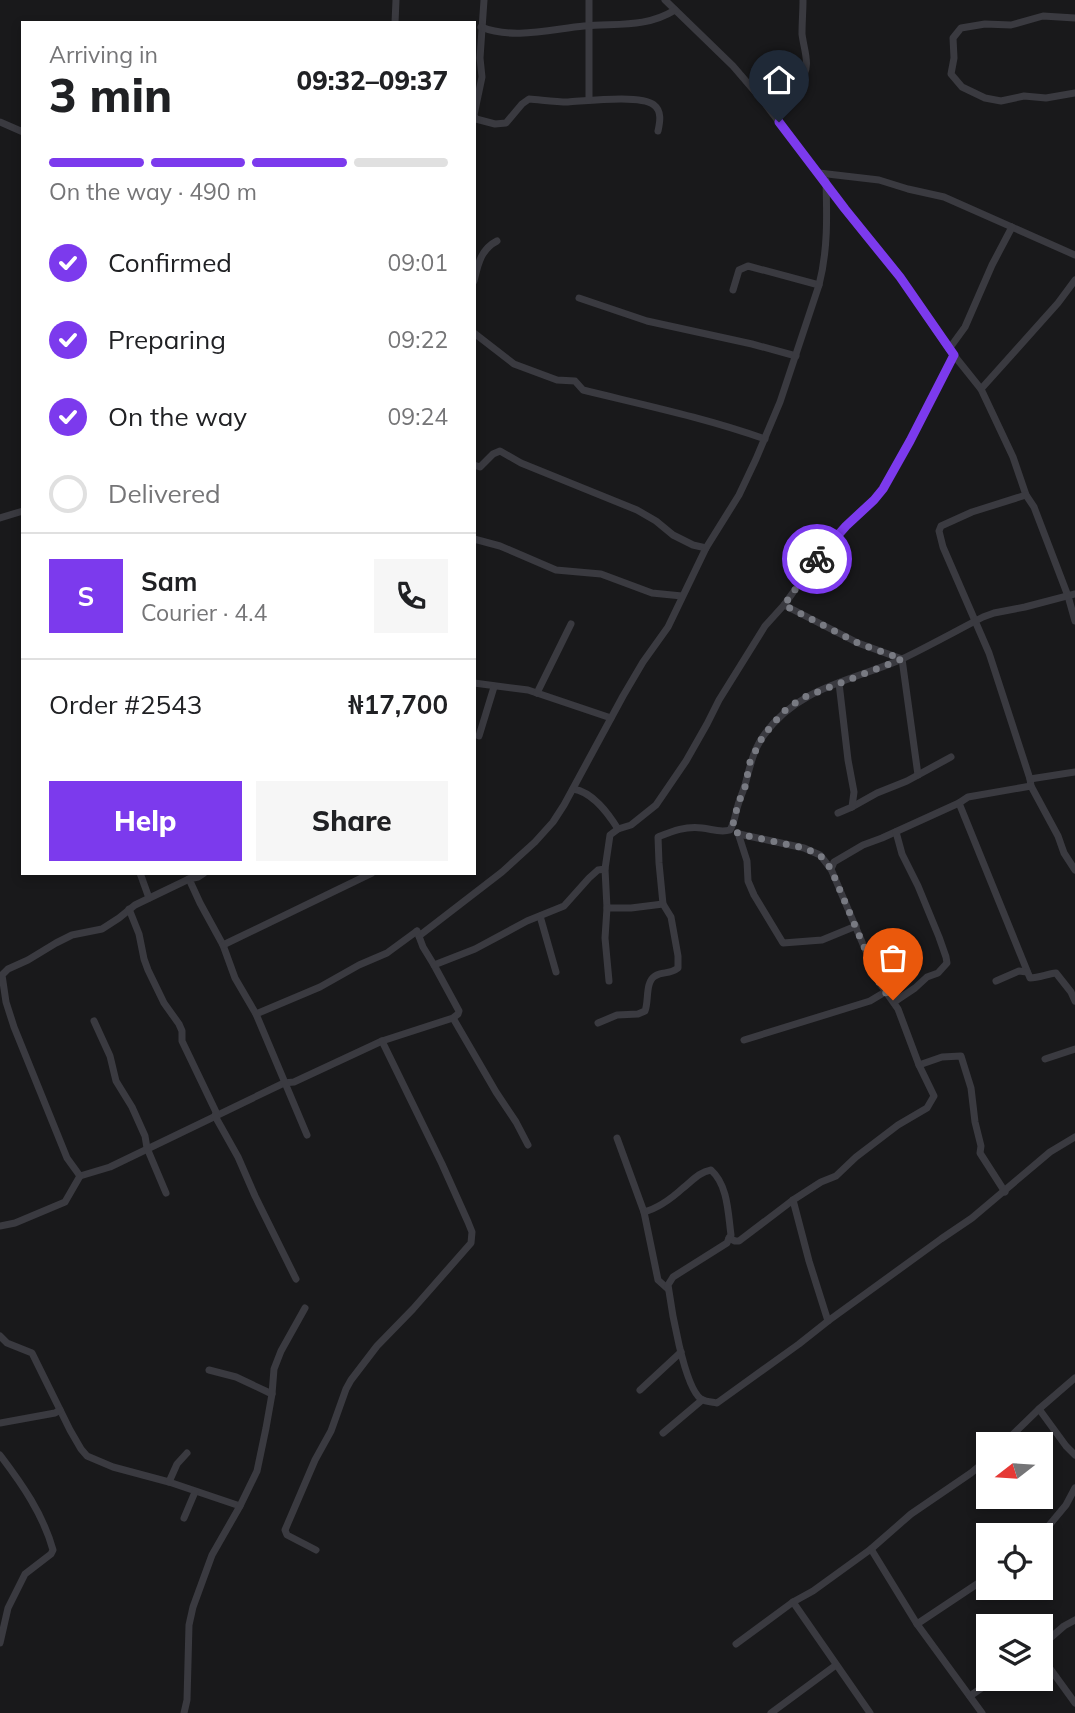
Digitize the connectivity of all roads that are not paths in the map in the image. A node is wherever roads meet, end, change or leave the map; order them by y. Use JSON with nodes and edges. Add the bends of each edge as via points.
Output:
{"nodes":[{"id":1,"x":396,"y":0,"type":"edge"},
{"id":2,"x":484,"y":0,"type":"edge"},
{"id":3,"x":589,"y":0,"type":"edge"},
{"id":4,"x":665,"y":0,"type":"edge"},
{"id":5,"x":803,"y":0,"type":"edge"},
{"id":6,"x":675,"y":10,"type":"junction"},
{"id":7,"x":1075,"y":18,"type":"edge"},
{"id":8,"x":395,"y":21,"type":"edge"},
{"id":9,"x":589,"y":26,"type":"junction"},
{"id":10,"x":481,"y":27,"type":"junction"},
{"id":11,"x":787,"y":82,"type":"dead end"},
{"id":12,"x":1075,"y":93,"type":"edge"},
{"id":13,"x":589,"y":100,"type":"junction"},
{"id":14,"x":476,"y":106,"type":"edge"},
{"id":15,"x":476,"y":119,"type":"edge"},
{"id":16,"x":0,"y":122,"type":"edge"},
{"id":17,"x":21,"y":131,"type":"edge"},
{"id":18,"x":658,"y":131,"type":"dead end"},
{"id":19,"x":819,"y":173,"type":"junction"},
{"id":20,"x":826,"y":181,"type":"junction"},
{"id":21,"x":1013,"y":227,"type":"junction"},
{"id":22,"x":497,"y":241,"type":"dead end"},
{"id":23,"x":1075,"y":255,"type":"edge"},
{"id":24,"x":476,"y":273,"type":"edge"},
{"id":25,"x":1075,"y":280,"type":"edge"},
{"id":26,"x":819,"y":285,"type":"junction"},
{"id":27,"x":733,"y":290,"type":"dead end"},
{"id":28,"x":579,"y":298,"type":"dead end"},
{"id":29,"x":476,"y":335,"type":"edge"},
{"id":30,"x":952,"y":352,"type":"junction"},
{"id":31,"x":796,"y":356,"type":"junction"},
{"id":32,"x":981,"y":388,"type":"junction"},
{"id":33,"x":765,"y":439,"type":"junction"},
{"id":34,"x":476,"y":466,"type":"edge"},
{"id":35,"x":1026,"y":495,"type":"junction"},
{"id":36,"x":21,"y":512,"type":"edge"},
{"id":37,"x":0,"y":518,"type":"edge"},
{"id":38,"x":476,"y":540,"type":"edge"},
{"id":39,"x":706,"y":548,"type":"junction"},
{"id":40,"x":1071,"y":595,"type":"edge"},
{"id":41,"x":682,"y":596,"type":"junction"},
{"id":42,"x":784,"y":605,"type":"junction"},
{"id":43,"x":975,"y":621,"type":"junction"},
{"id":44,"x":1075,"y":621,"type":"edge"},
{"id":45,"x":571,"y":624,"type":"dead end"},
{"id":46,"x":902,"y":659,"type":"junction"},
{"id":47,"x":476,"y":683,"type":"edge"},
{"id":48,"x":839,"y":683,"type":"junction"},
{"id":49,"x":494,"y":687,"type":"junction"},
{"id":50,"x":537,"y":693,"type":"junction"},
{"id":51,"x":611,"y":718,"type":"junction"},
{"id":52,"x":479,"y":736,"type":"dead end"},
{"id":53,"x":951,"y":757,"type":"dead end"},
{"id":54,"x":1075,"y":772,"type":"edge"},
{"id":55,"x":918,"y":775,"type":"junction"},
{"id":56,"x":1031,"y":783,"type":"junction"},
{"id":57,"x":573,"y":789,"type":"junction"},
{"id":58,"x":959,"y":803,"type":"junction"},
{"id":59,"x":852,"y":807,"type":"junction"},
{"id":60,"x":838,"y":814,"type":"dead end"},
{"id":61,"x":618,"y":829,"type":"junction"},
{"id":62,"x":736,"y":831,"type":"junction"},
{"id":63,"x":896,"y":832,"type":"junction"},
{"id":64,"x":605,"y":869,"type":"junction"},
{"id":65,"x":831,"y":869,"type":"junction"},
{"id":66,"x":1075,"y":870,"type":"edge"},
{"id":67,"x":141,"y":875,"type":"edge"},
{"id":68,"x":201,"y":875,"type":"edge"},
{"id":69,"x":368,"y":875,"type":"edge"},
{"id":70,"x":189,"y":878,"type":"junction"},
{"id":71,"x":149,"y":898,"type":"junction"},
{"id":72,"x":663,"y":904,"type":"junction"},
{"id":73,"x":607,"y":908,"type":"junction"},
{"id":74,"x":129,"y":909,"type":"junction"},
{"id":75,"x":540,"y":916,"type":"junction"},
{"id":76,"x":856,"y":926,"type":"junction"},
{"id":77,"x":418,"y":931,"type":"junction"},
{"id":78,"x":223,"y":945,"type":"junction"},
{"id":79,"x":434,"y":965,"type":"junction"},
{"id":80,"x":556,"y":972,"type":"dead end"},
{"id":81,"x":1027,"y":972,"type":"junction"},
{"id":82,"x":609,"y":981,"type":"dead end"},
{"id":83,"x":996,"y":981,"type":"dead end"},
{"id":84,"x":885,"y":992,"type":"junction"},
{"id":85,"x":1075,"y":1001,"type":"edge"},
{"id":86,"x":894,"y":1002,"type":"junction"},
{"id":87,"x":256,"y":1014,"type":"junction"},
{"id":88,"x":453,"y":1017,"type":"junction"},
{"id":89,"x":94,"y":1021,"type":"dead end"},
{"id":90,"x":598,"y":1023,"type":"dead end"},
{"id":91,"x":744,"y":1040,"type":"dead end"},
{"id":92,"x":382,"y":1041,"type":"junction"},
{"id":93,"x":1075,"y":1049,"type":"edge"},
{"id":94,"x":1045,"y":1059,"type":"dead end"},
{"id":95,"x":919,"y":1065,"type":"junction"},
{"id":96,"x":284,"y":1083,"type":"junction"},
{"id":97,"x":215,"y":1116,"type":"junction"},
{"id":98,"x":307,"y":1135,"type":"dead end"},
{"id":99,"x":1075,"y":1137,"type":"edge"},
{"id":100,"x":617,"y":1138,"type":"dead end"},
{"id":101,"x":528,"y":1145,"type":"dead end"},
{"id":102,"x":147,"y":1148,"type":"junction"},
{"id":103,"x":80,"y":1176,"type":"junction"},
{"id":104,"x":1005,"y":1192,"type":"junction"},
{"id":105,"x":166,"y":1194,"type":"dead end"},
{"id":106,"x":793,"y":1200,"type":"junction"},
{"id":107,"x":644,"y":1212,"type":"junction"},
{"id":108,"x":0,"y":1226,"type":"edge"},
{"id":109,"x":729,"y":1238,"type":"junction"},
{"id":110,"x":296,"y":1279,"type":"dead end"},
{"id":111,"x":668,"y":1289,"type":"junction"},
{"id":112,"x":305,"y":1308,"type":"dead end"},
{"id":113,"x":828,"y":1321,"type":"junction"},
{"id":114,"x":0,"y":1336,"type":"edge"},
{"id":115,"x":4,"y":1345,"type":"edge"},
{"id":116,"x":681,"y":1352,"type":"junction"},
{"id":117,"x":209,"y":1370,"type":"dead end"},
{"id":118,"x":1075,"y":1378,"type":"edge"},
{"id":119,"x":640,"y":1390,"type":"dead end"},
{"id":120,"x":272,"y":1394,"type":"junction"},
{"id":121,"x":702,"y":1400,"type":"junction"},
{"id":122,"x":1039,"y":1409,"type":"junction"},
{"id":123,"x":60,"y":1410,"type":"junction"},
{"id":124,"x":0,"y":1423,"type":"edge"},
{"id":125,"x":1015,"y":1432,"type":"edge"},
{"id":126,"x":663,"y":1433,"type":"dead end"},
{"id":127,"x":187,"y":1453,"type":"dead end"},
{"id":128,"x":0,"y":1455,"type":"edge"},
{"id":129,"x":1075,"y":1455,"type":"edge"},
{"id":130,"x":976,"y":1470,"type":"edge"},
{"id":131,"x":169,"y":1482,"type":"junction"},
{"id":132,"x":1075,"y":1488,"type":"edge"},
{"id":133,"x":195,"y":1492,"type":"junction"},
{"id":134,"x":240,"y":1506,"type":"junction"},
{"id":135,"x":184,"y":1518,"type":"dead end"},
{"id":136,"x":1051,"y":1523,"type":"edge"},
{"id":137,"x":871,"y":1549,"type":"junction"},
{"id":138,"x":316,"y":1550,"type":"dead end"},
{"id":139,"x":976,"y":1585,"type":"edge"},
{"id":140,"x":793,"y":1602,"type":"junction"},
{"id":141,"x":1075,"y":1620,"type":"edge"},
{"id":142,"x":916,"y":1624,"type":"junction"},
{"id":143,"x":1053,"y":1636,"type":"edge"},
{"id":144,"x":0,"y":1643,"type":"edge"},
{"id":145,"x":736,"y":1644,"type":"dead end"},
{"id":146,"x":836,"y":1665,"type":"junction"},
{"id":147,"x":1053,"y":1673,"type":"edge"},
{"id":148,"x":977,"y":1691,"type":"edge"},
{"id":149,"x":970,"y":1696,"type":"junction"},
{"id":150,"x":1075,"y":1703,"type":"edge"},
{"id":151,"x":184,"y":1713,"type":"edge"},
{"id":152,"x":771,"y":1713,"type":"edge"},
{"id":153,"x":870,"y":1713,"type":"edge"},
{"id":154,"x":982,"y":1713,"type":"edge"}],
"edges":[{"from":1,"to":8,"type":"street"},
{"from":2,"to":10,"type":"street"},
{"from":3,"to":9,"type":"street"},
{"from":4,"to":6,"type":"street"},
{"from":5,"to":11,"type":"street","via":[[806,74],[800,81]]},
{"from":6,"to":9,"type":"street","via":[[641,23]]},
{"from":6,"to":19,"type":"street","via":[[733,66]]},
{"from":7,"to":12,"type":"street","via":[[1043,16],[1012,25],[961,28],[953,38],[951,74],[962,87],[1001,101]]},
{"from":9,"to":10,"type":"street","via":[[516,33]]},
{"from":9,"to":13,"type":"street"},
{"from":10,"to":14,"type":"street","via":[[482,78]]},
{"from":13,"to":15,"type":"street","via":[[530,99],[506,123]]},
{"from":13,"to":18,"type":"street","via":[[651,103],[659,112]]},
{"from":16,"to":17,"type":"street"},
{"from":19,"to":20,"type":"street"},
{"from":19,"to":21,"type":"street","via":[[879,180],[944,197]]},
{"from":20,"to":26,"type":"street","via":[[828,223]]},
{"from":20,"to":30,"type":"street"},
{"from":21,"to":23,"type":"street"},
{"from":21,"to":30,"type":"street"},
{"from":22,"to":24,"type":"street","via":[[484,251]]},
{"from":25,"to":32,"type":"street"},
{"from":26,"to":27,"type":"street","via":[[748,266],[739,270]]},
{"from":26,"to":31,"type":"street"},
{"from":28,"to":31,"type":"street","via":[[648,321]]},
{"from":29,"to":33,"type":"street","via":[[513,364],[557,380],[575,381],[583,390]]},
{"from":30,"to":32,"type":"street"},
{"from":30,"to":42,"type":"street","via":[[883,489],[820,555]]},
{"from":31,"to":33,"type":"street"},
{"from":32,"to":35,"type":"street"},
{"from":33,"to":39,"type":"street","via":[[739,495]]},
{"from":34,"to":39,"type":"street","via":[[500,451],[638,510],[673,535]]},
{"from":35,"to":40,"type":"street"},
{"from":35,"to":43,"type":"street","via":[[941,526],[943,547]]},
{"from":36,"to":37,"type":"street"},
{"from":38,"to":41,"type":"street","via":[[556,570],[601,575],[652,593]]},
{"from":39,"to":41,"type":"street"},
{"from":40,"to":43,"type":"street"},
{"from":40,"to":44,"type":"street"},
{"from":41,"to":51,"type":"street"},
{"from":42,"to":46,"type":"street","via":[[858,643]]},
{"from":42,"to":61,"type":"street","via":[[747,652],[668,789],[638,820]]},
{"from":43,"to":46,"type":"street"},
{"from":43,"to":56,"type":"street"},
{"from":45,"to":50,"type":"street"},
{"from":46,"to":48,"type":"street"},
{"from":46,"to":55,"type":"street"},
{"from":47,"to":49,"type":"street"},
{"from":48,"to":59,"type":"street","via":[[854,792]]},
{"from":48,"to":62,"type":"street","via":[[802,698],[763,736],[738,804]]},
{"from":49,"to":50,"type":"street"},
{"from":49,"to":52,"type":"street"},
{"from":50,"to":51,"type":"street"},
{"from":51,"to":57,"type":"street"},
{"from":53,"to":55,"type":"street"},
{"from":54,"to":56,"type":"street"},
{"from":55,"to":59,"type":"street"},
{"from":56,"to":58,"type":"street"},
{"from":56,"to":66,"type":"street"},
{"from":57,"to":61,"type":"street","via":[[588,794]]},
{"from":57,"to":77,"type":"street","via":[[554,822],[510,865],[419,936]]},
{"from":58,"to":63,"type":"street"},
{"from":58,"to":81,"type":"street"},
{"from":59,"to":60,"type":"street"},
{"from":61,"to":64,"type":"street","via":[[610,835]]},
{"from":62,"to":65,"type":"street","via":[[804,848],[820,855]]},
{"from":62,"to":72,"type":"street","via":[[684,827],[658,837]]},
{"from":62,"to":76,"type":"street","via":[[747,861],[748,881],[783,943],[822,940]]},
{"from":63,"to":65,"type":"street","via":[[842,856]]},
{"from":63,"to":86,"type":"street","via":[[947,963],[938,974]]},
{"from":64,"to":73,"type":"street"},
{"from":64,"to":75,"type":"street","via":[[589,878],[564,906]]},
{"from":65,"to":76,"type":"street"},
{"from":67,"to":71,"type":"street"},
{"from":68,"to":70,"type":"street"},
{"from":69,"to":78,"type":"street"},
{"from":70,"to":71,"type":"street"},
{"from":70,"to":78,"type":"street"},
{"from":71,"to":74,"type":"street"},
{"from":72,"to":73,"type":"street"},
{"from":72,"to":90,"type":"street","via":[[671,917],[678,968],[651,979],[645,1010]]},
{"from":73,"to":82,"type":"street"},
{"from":74,"to":97,"type":"street","via":[[144,959],[182,1031],[182,1041]]},
{"from":74,"to":103,"type":"street","via":[[102,929],[72,935],[2,975],[14,1027],[67,1158]]},
{"from":75,"to":79,"type":"street"},
{"from":75,"to":80,"type":"street"},
{"from":76,"to":84,"type":"street"},
{"from":77,"to":79,"type":"street"},
{"from":77,"to":87,"type":"street","via":[[387,953]]},
{"from":78,"to":87,"type":"street"},
{"from":79,"to":88,"type":"street","via":[[459,1011]]},
{"from":81,"to":83,"type":"street"},
{"from":81,"to":85,"type":"street","via":[[1030,978],[1056,973]]},
{"from":84,"to":86,"type":"street"},
{"from":84,"to":91,"type":"street"},
{"from":86,"to":95,"type":"street"},
{"from":87,"to":96,"type":"street"},
{"from":88,"to":92,"type":"street"},
{"from":88,"to":101,"type":"street"},
{"from":89,"to":102,"type":"street"},
{"from":92,"to":96,"type":"street"},
{"from":92,"to":138,"type":"street","via":[[449,1179],[472,1238],[377,1346],[346,1389],[285,1530]]},
{"from":93,"to":94,"type":"street"},
{"from":95,"to":104,"type":"street","via":[[961,1056],[971,1088],[980,1153]]},
{"from":95,"to":106,"type":"street","via":[[934,1096],[927,1108],[898,1125],[836,1176]]},
{"from":96,"to":97,"type":"street"},
{"from":96,"to":98,"type":"street"},
{"from":97,"to":102,"type":"street"},
{"from":97,"to":110,"type":"street"},
{"from":99,"to":104,"type":"street","via":[[1050,1152]]},
{"from":100,"to":107,"type":"street"},
{"from":102,"to":103,"type":"street"},
{"from":102,"to":105,"type":"street"},
{"from":103,"to":108,"type":"street","via":[[65,1202]]},
{"from":104,"to":113,"type":"street"},
{"from":106,"to":109,"type":"street","via":[[743,1238]]},
{"from":106,"to":113,"type":"street"},
{"from":107,"to":109,"type":"street","via":[[711,1170],[724,1195]]},
{"from":107,"to":111,"type":"street","via":[[658,1280]]},
{"from":109,"to":111,"type":"street","via":[[673,1277]]},
{"from":111,"to":116,"type":"street"},
{"from":112,"to":120,"type":"street","via":[[274,1369]]},
{"from":113,"to":121,"type":"street","via":[[717,1403]]},
{"from":114,"to":115,"type":"street"},
{"from":115,"to":123,"type":"street","via":[[32,1353]]},
{"from":116,"to":119,"type":"street"},
{"from":116,"to":121,"type":"street"},
{"from":117,"to":120,"type":"street"},
{"from":118,"to":122,"type":"street"},
{"from":120,"to":134,"type":"street","via":[[257,1471]]},
{"from":121,"to":126,"type":"street"},
{"from":122,"to":125,"type":"street"},
{"from":122,"to":129,"type":"street"},
{"from":123,"to":124,"type":"street"},
{"from":123,"to":131,"type":"street","via":[[87,1456]]},
{"from":127,"to":131,"type":"street"},
{"from":128,"to":144,"type":"street","via":[[27,1491],[54,1550],[25,1574],[8,1608]]},
{"from":130,"to":137,"type":"street","via":[[911,1514]]},
{"from":131,"to":133,"type":"street"},
{"from":132,"to":136,"type":"street"},
{"from":133,"to":134,"type":"street"},
{"from":133,"to":135,"type":"street"},
{"from":134,"to":151,"type":"street","via":[[212,1555],[192,1607]]},
{"from":137,"to":140,"type":"street"},
{"from":137,"to":142,"type":"street"},
{"from":139,"to":142,"type":"street"},
{"from":140,"to":145,"type":"street"},
{"from":140,"to":146,"type":"street"},
{"from":141,"to":143,"type":"street"},
{"from":142,"to":149,"type":"street"},
{"from":146,"to":152,"type":"street"},
{"from":146,"to":153,"type":"street"},
{"from":147,"to":150,"type":"street"},
{"from":148,"to":149,"type":"street"},
{"from":149,"to":154,"type":"street"}]}
